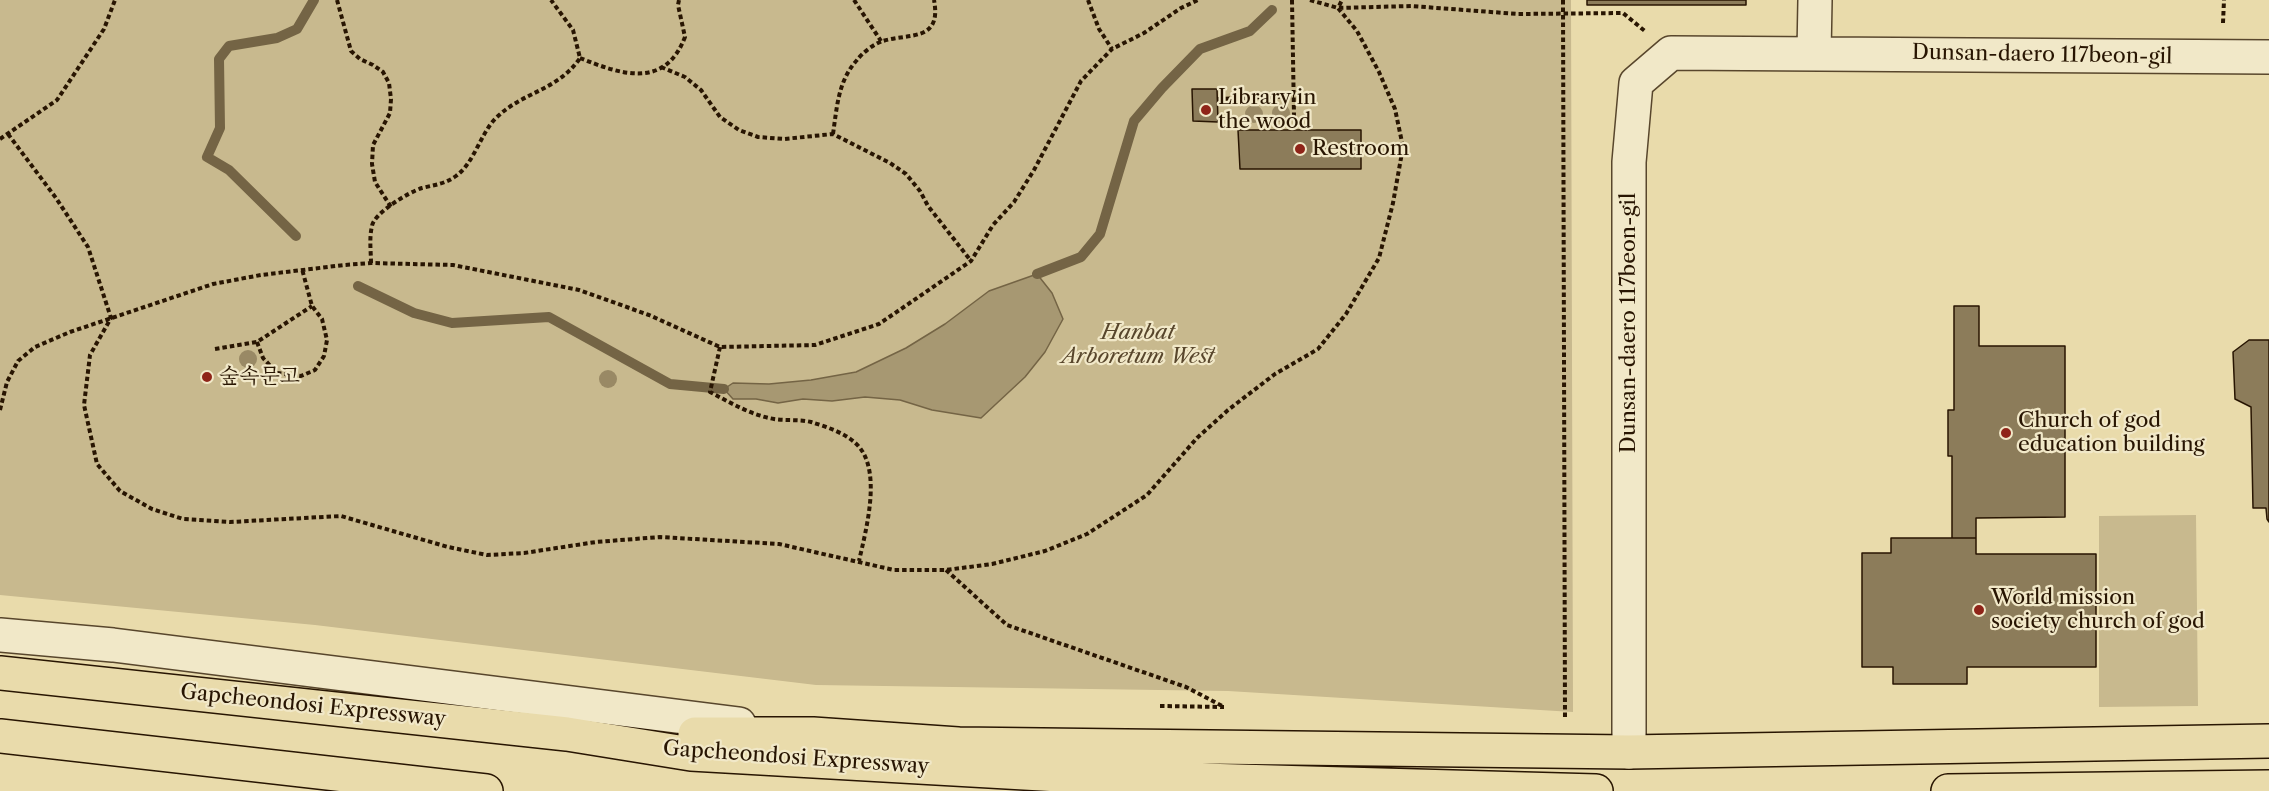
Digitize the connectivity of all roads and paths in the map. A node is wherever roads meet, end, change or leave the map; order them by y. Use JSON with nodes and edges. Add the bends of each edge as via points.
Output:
{"nodes":[{"id":1,"x":115,"y":0,"type":"edge"},
{"id":2,"x":337,"y":0,"type":"edge"},
{"id":3,"x":551,"y":0,"type":"edge"},
{"id":4,"x":679,"y":0,"type":"edge"},
{"id":5,"x":854,"y":0,"type":"edge"},
{"id":6,"x":934,"y":0,"type":"edge"},
{"id":7,"x":1088,"y":0,"type":"edge"},
{"id":8,"x":1198,"y":0,"type":"edge"},
{"id":9,"x":1292,"y":0,"type":"edge"},
{"id":10,"x":1310,"y":0,"type":"edge"},
{"id":11,"x":1342,"y":0,"type":"edge"},
{"id":12,"x":1563,"y":0,"type":"edge"},
{"id":13,"x":1815,"y":0,"type":"edge"},
{"id":14,"x":1338,"y":8,"type":"junction"},
{"id":15,"x":1563,"y":14,"type":"junction"},
{"id":16,"x":881,"y":41,"type":"junction"},
{"id":17,"x":1112,"y":49,"type":"junction"},
{"id":18,"x":1671,"y":53,"type":"junction"},
{"id":19,"x":1814,"y":53,"type":"junction"},
{"id":20,"x":2269,"y":57,"type":"edge"},
{"id":21,"x":580,"y":58,"type":"junction"},
{"id":22,"x":661,"y":67,"type":"junction"},
{"id":23,"x":1294,"y":96,"type":"junction"},
{"id":24,"x":1218,"y":99,"type":"dead end"},
{"id":25,"x":1294,"y":116,"type":"dead end"},
{"id":26,"x":8,"y":134,"type":"junction"},
{"id":27,"x":833,"y":134,"type":"junction"},
{"id":28,"x":0,"y":139,"type":"edge"},
{"id":29,"x":392,"y":207,"type":"junction"},
{"id":30,"x":971,"y":261,"type":"junction"},
{"id":31,"x":371,"y":263,"type":"junction"},
{"id":32,"x":302,"y":269,"type":"junction"},
{"id":33,"x":312,"y":306,"type":"junction"},
{"id":34,"x":111,"y":318,"type":"junction"},
{"id":35,"x":257,"y":342,"type":"junction"},
{"id":36,"x":720,"y":347,"type":"junction"},
{"id":37,"x":215,"y":349,"type":"dead end"},
{"id":38,"x":0,"y":410,"type":"edge"},
{"id":39,"x":859,"y":561,"type":"junction"},
{"id":40,"x":946,"y":570,"type":"junction"},
{"id":41,"x":0,"y":634,"type":"edge"},
{"id":42,"x":0,"y":673,"type":"edge"},
{"id":43,"x":1160,"y":706,"type":"dead end"},
{"id":44,"x":1565,"y":721,"type":"dead end"},
{"id":45,"x":567,"y":734,"type":"junction"},
{"id":46,"x":813,"y":734,"type":"junction"},
{"id":47,"x":0,"y":736,"type":"edge"},
{"id":48,"x":2269,"y":741,"type":"edge"},
{"id":49,"x":958,"y":744,"type":"junction"},
{"id":50,"x":1629,"y":752,"type":"junction"},
{"id":51,"x":1094,"y":777,"type":"junction"},
{"id":52,"x":2269,"y":787,"type":"edge"},
{"id":53,"x":486,"y":791,"type":"edge"},
{"id":54,"x":1596,"y":791,"type":"edge"},
{"id":55,"x":1948,"y":791,"type":"edge"}],
"edges":[{"from":1,"to":26,"type":"path","via":[[104,29],[57,100]]},
{"from":2,"to":29,"type":"path","via":[[351,51],[383,72],[389,83],[390,113],[373,145],[372,164],[375,182]]},
{"from":3,"to":21,"type":"path","via":[[573,30]]},
{"from":4,"to":22,"type":"path","via":[[685,36],[674,60]]},
{"from":5,"to":16,"type":"path"},
{"from":6,"to":16,"type":"path","via":[[935,20],[925,33]]},
{"from":7,"to":17,"type":"path"},
{"from":8,"to":17,"type":"path"},
{"from":9,"to":23,"type":"path"},
{"from":10,"to":14,"type":"path"},
{"from":11,"to":14,"type":"path"},
{"from":12,"to":15,"type":"path"},
{"from":13,"to":19,"type":"street"},
{"from":14,"to":15,"type":"path","via":[[1411,6]]},
{"from":14,"to":40,"type":"path","via":[[1379,72],[1395,110],[1403,147],[1378,258],[1346,314],[1318,349],[1275,374],[1197,438],[1147,495],[1087,534],[1045,551]]},
{"from":15,"to":18,"type":"path","via":[[1623,13]]},
{"from":15,"to":44,"type":"path"},
{"from":16,"to":27,"type":"path","via":[[857,59],[844,79]]},
{"from":17,"to":30,"type":"path","via":[[1081,81],[1034,170]]},
{"from":18,"to":19,"type":"street","name":"Dunsan-daero 117beon-gil"},
{"from":18,"to":50,"type":"street","name":"Dunsan-daero 117beon-gil","via":[[1636,83],[1629,162]]},
{"from":19,"to":20,"type":"street","name":"Dunsan-daero 117beon-gil"},
{"from":21,"to":22,"type":"path","via":[[627,74],[646,74]]},
{"from":21,"to":29,"type":"path","via":[[562,79],[525,96],[494,120],[458,175],[405,195]]},
{"from":22,"to":27,"type":"path","via":[[701,90],[720,117],[739,130],[758,137],[784,139]]},
{"from":23,"to":24,"type":"path"},
{"from":23,"to":25,"type":"path"},
{"from":26,"to":28,"type":"path"},
{"from":26,"to":34,"type":"path","via":[[88,247]]},
{"from":27,"to":30,"type":"path","via":[[906,174]]},
{"from":29,"to":31,"type":"path","via":[[372,225]]},
{"from":30,"to":36,"type":"path","via":[[879,324],[815,345]]},
{"from":31,"to":32,"type":"path"},
{"from":31,"to":36,"type":"path","via":[[453,265],[579,290],[649,315]]},
{"from":32,"to":33,"type":"path"},
{"from":32,"to":34,"type":"path","via":[[213,284]]},
{"from":33,"to":35,"type":"path"},
{"from":33,"to":35,"type":"path","via":[[322,320],[327,340],[324,356],[315,370],[301,376],[278,373],[263,358]]},
{"from":34,"to":38,"type":"path","via":[[35,347],[18,361],[7,382]]},
{"from":34,"to":39,"type":"path","via":[[90,355],[84,405],[97,464],[120,491],[152,509],[183,519],[230,522],[341,516],[487,555],[660,537],[779,544]]},
{"from":35,"to":37,"type":"path"},
{"from":36,"to":39,"type":"path","via":[[711,392],[743,410],[809,422],[843,434],[860,448],[870,474],[870,512]]},
{"from":39,"to":40,"type":"path","via":[[894,570]]},
{"from":40,"to":43,"type":"path","via":[[1007,625],[1186,687],[1224,707]]},
{"from":41,"to":46,"type":"street","via":[[604,705]]},
{"from":42,"to":45,"type":"highway","name":"Gapcheondosi Expressway"},
{"from":45,"to":46,"type":"highway"},
{"from":45,"to":51,"type":"highway","name":"Gapcheondosi Expressway","via":[[691,754]]},
{"from":46,"to":49,"type":"highway"},
{"from":47,"to":53,"type":"highway"},
{"from":48,"to":50,"type":"highway"},
{"from":49,"to":50,"type":"highway"},
{"from":49,"to":51,"type":"highway"},
{"from":51,"to":54,"type":"highway","name":"Gapcheondosi Expressway"},
{"from":52,"to":55,"type":"highway"}]}
